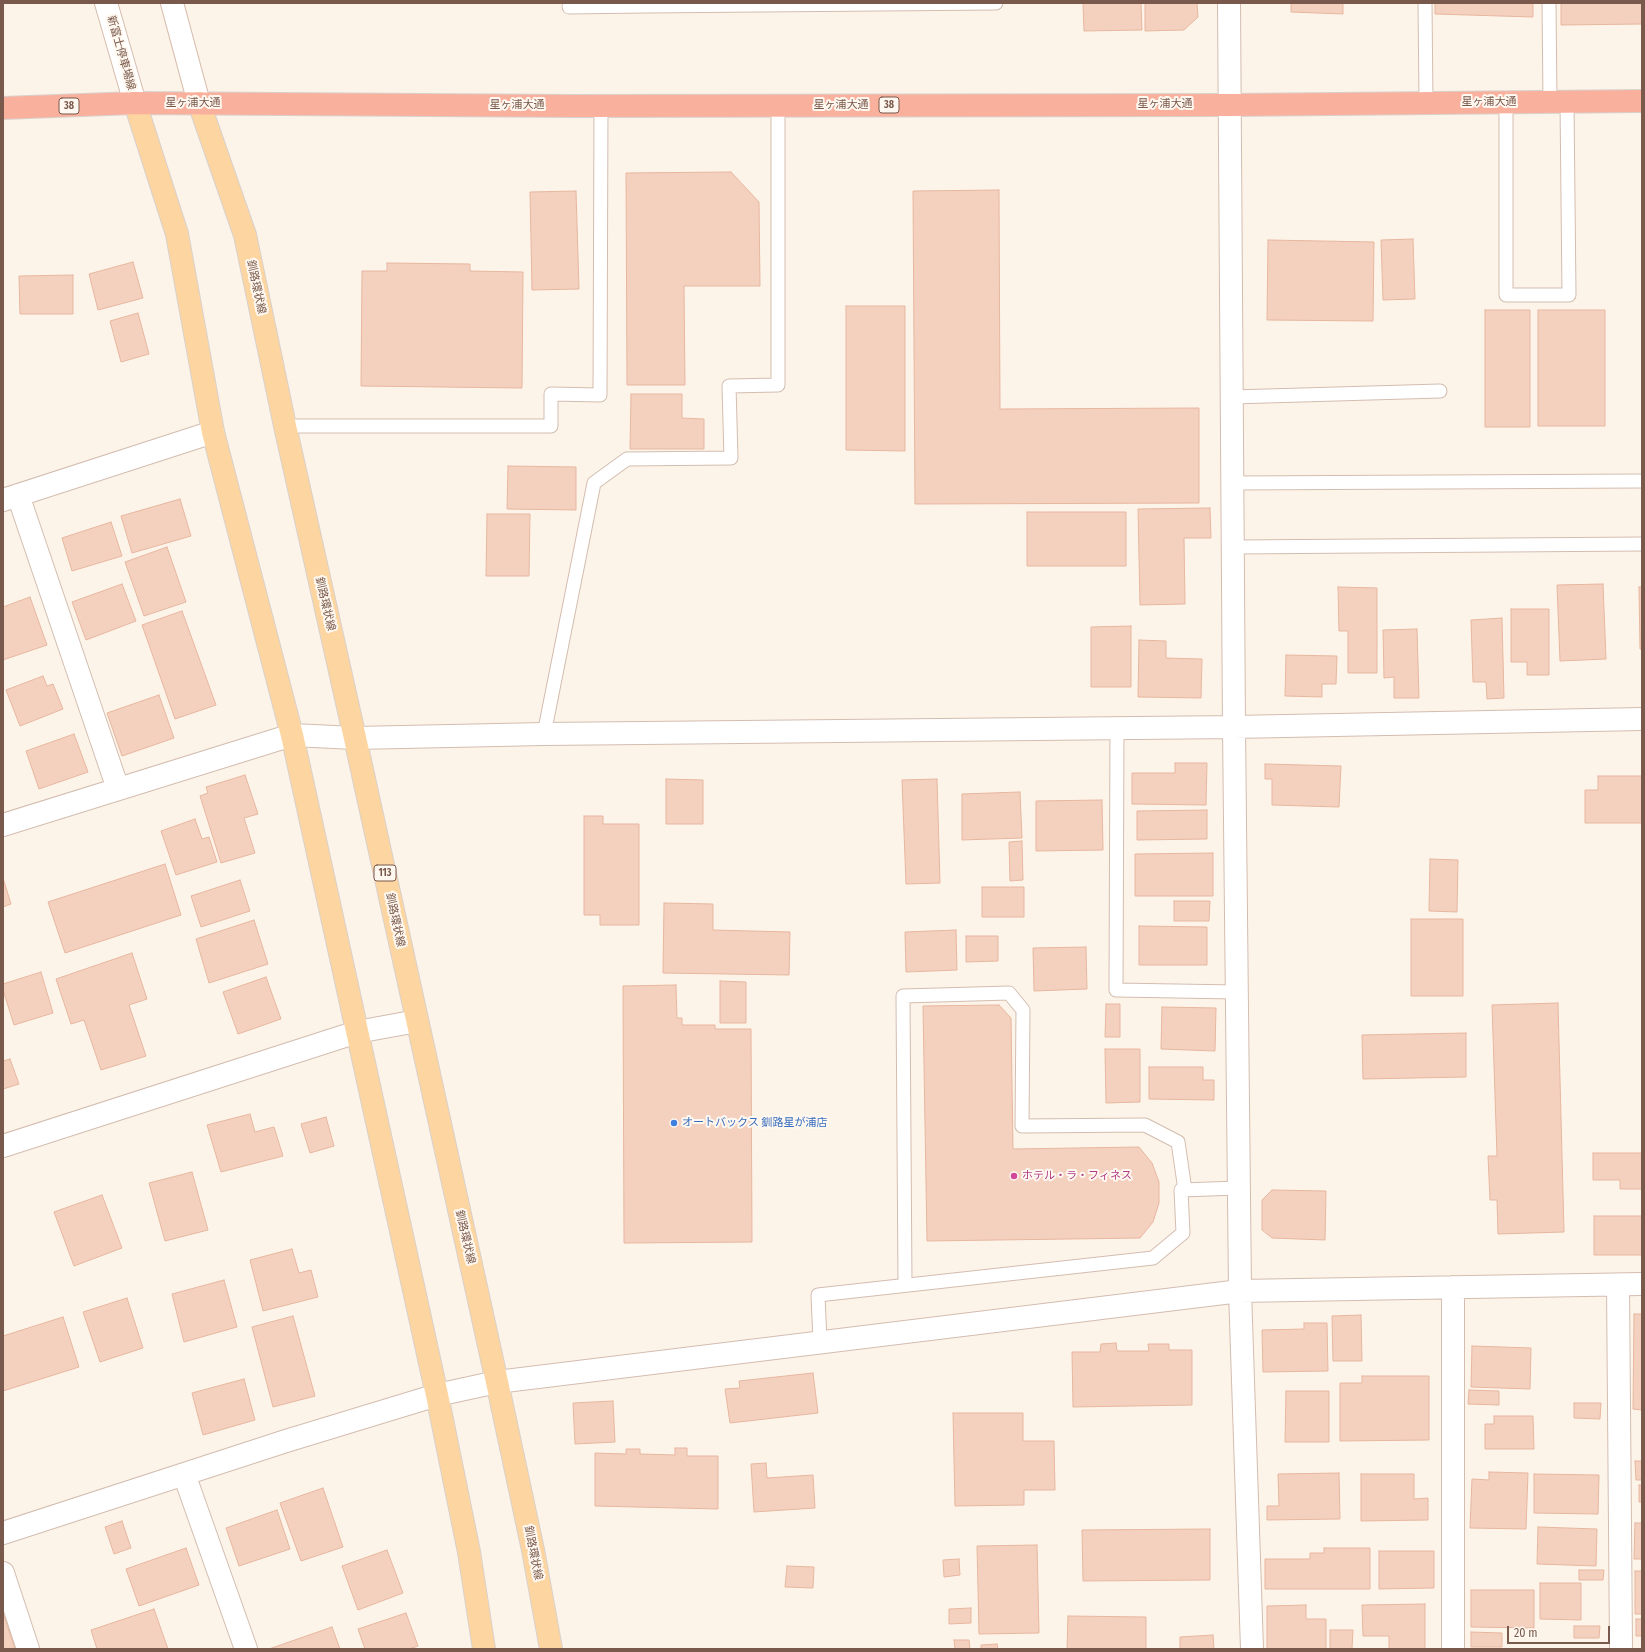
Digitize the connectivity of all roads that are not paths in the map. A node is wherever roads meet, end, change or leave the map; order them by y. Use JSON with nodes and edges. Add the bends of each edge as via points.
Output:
{"nodes":[{"id":1,"x":106,"y":3,"type":"edge"},
{"id":2,"x":172,"y":3,"type":"edge"},
{"id":3,"x":916,"y":3,"type":"edge"},
{"id":4,"x":996,"y":3,"type":"edge"},
{"id":5,"x":1229,"y":3,"type":"edge"},
{"id":6,"x":1424,"y":3,"type":"edge"},
{"id":7,"x":1549,"y":3,"type":"edge"},
{"id":8,"x":646,"y":4,"type":"edge"},
{"id":9,"x":569,"y":7,"type":"dead end"},
{"id":10,"x":1642,"y":101,"type":"edge"},
{"id":11,"x":1506,"y":102,"type":"junction"},
{"id":12,"x":1558,"y":102,"type":"junction"},
{"id":13,"x":135,"y":103,"type":"junction"},
{"id":14,"x":199,"y":103,"type":"junction"},
{"id":15,"x":1426,"y":103,"type":"junction"},
{"id":16,"x":601,"y":105,"type":"junction"},
{"id":17,"x":778,"y":105,"type":"junction"},
{"id":18,"x":1230,"y":105,"type":"junction"},
{"id":19,"x":3,"y":108,"type":"edge"},
{"id":20,"x":1440,"y":391,"type":"dead end"},
{"id":21,"x":1232,"y":397,"type":"junction"},
{"id":22,"x":285,"y":426,"type":"junction"},
{"id":23,"x":212,"y":432,"type":"junction"},
{"id":24,"x":1642,"y":481,"type":"edge"},
{"id":25,"x":1232,"y":483,"type":"junction"},
{"id":26,"x":11,"y":497,"type":"edge"},
{"id":27,"x":1642,"y":544,"type":"edge"},
{"id":28,"x":1233,"y":547,"type":"junction"},
{"id":29,"x":1642,"y":720,"type":"edge"},
{"id":30,"x":1234,"y":727,"type":"junction"},
{"id":31,"x":1117,"y":728,"type":"junction"},
{"id":32,"x":544,"y":734,"type":"junction"},
{"id":33,"x":292,"y":735,"type":"junction"},
{"id":34,"x":355,"y":738,"type":"junction"},
{"id":35,"x":118,"y":789,"type":"junction"},
{"id":36,"x":3,"y":825,"type":"edge"},
{"id":37,"x":1237,"y":992,"type":"junction"},
{"id":38,"x":417,"y":1021,"type":"junction"},
{"id":39,"x":357,"y":1032,"type":"junction"},
{"id":40,"x":3,"y":1146,"type":"edge"},
{"id":41,"x":1239,"y":1188,"type":"junction"},
{"id":42,"x":1185,"y":1190,"type":"junction"},
{"id":43,"x":1642,"y":1284,"type":"edge"},
{"id":44,"x":905,"y":1285,"type":"junction"},
{"id":45,"x":1618,"y":1285,"type":"junction"},
{"id":46,"x":1453,"y":1287,"type":"junction"},
{"id":47,"x":1240,"y":1291,"type":"junction"},
{"id":48,"x":820,"y":1342,"type":"junction"},
{"id":49,"x":497,"y":1382,"type":"junction"},
{"id":50,"x":437,"y":1395,"type":"junction"},
{"id":51,"x":184,"y":1474,"type":"junction"},
{"id":52,"x":3,"y":1533,"type":"edge"},
{"id":53,"x":3,"y":1573,"type":"edge"},
{"id":54,"x":28,"y":1649,"type":"edge"},
{"id":55,"x":246,"y":1649,"type":"edge"},
{"id":56,"x":484,"y":1649,"type":"edge"},
{"id":57,"x":551,"y":1649,"type":"edge"},
{"id":58,"x":1252,"y":1649,"type":"edge"},
{"id":59,"x":1453,"y":1649,"type":"edge"},
{"id":60,"x":1622,"y":1649,"type":"edge"}],
"edges":[{"from":1,"to":13,"type":"street","name":"新富士停車場線"},
{"from":2,"to":14,"type":"street"},
{"from":3,"to":4,"type":"lane"},
{"from":3,"to":8,"type":"lane"},
{"from":5,"to":18,"type":"street"},
{"from":6,"to":15,"type":"lane"},
{"from":7,"to":12,"type":"lane"},
{"from":8,"to":9,"type":"lane"},
{"from":10,"to":12,"type":"highway","name":"星ヶ浦大通","number":"38"},
{"from":11,"to":12,"type":"highway","name":"星ヶ浦大通","number":"38"},
{"from":11,"to":12,"type":"lane","via":[[1506,295],[1569,295]]},
{"from":11,"to":15,"type":"highway","name":"星ヶ浦大通","number":"38"},
{"from":13,"to":14,"type":"highway","name":"星ヶ浦大通","number":"38"},
{"from":13,"to":19,"type":"highway","number":"38"},
{"from":13,"to":23,"type":"main road","via":[[177,234]]},
{"from":14,"to":16,"type":"highway","name":"星ヶ浦大通","number":"38"},
{"from":14,"to":22,"type":"main road","name":"釧路環状線","number":"113","via":[[245,235]]},
{"from":15,"to":18,"type":"highway","name":"星ヶ浦大通","number":"38"},
{"from":16,"to":17,"type":"highway","name":"星ヶ浦大通","number":"38"},
{"from":16,"to":22,"type":"lane","via":[[600,395],[551,394],[550,426]]},
{"from":17,"to":18,"type":"highway","name":"星ヶ浦大通","number":"38"},
{"from":17,"to":32,"type":"lane","via":[[778,385],[729,386],[731,458],[627,459],[594,483]]},
{"from":18,"to":21,"type":"street"},
{"from":20,"to":21,"type":"lane"},
{"from":21,"to":25,"type":"street"},
{"from":22,"to":34,"type":"main road","name":"釧路環状線","number":"113"},
{"from":23,"to":26,"type":"street"},
{"from":23,"to":33,"type":"main road"},
{"from":24,"to":25,"type":"lane"},
{"from":25,"to":28,"type":"street"},
{"from":26,"to":35,"type":"street"},
{"from":27,"to":28,"type":"lane"},
{"from":28,"to":30,"type":"street"},
{"from":29,"to":30,"type":"street"},
{"from":30,"to":31,"type":"street"},
{"from":30,"to":37,"type":"street"},
{"from":31,"to":32,"type":"street"},
{"from":31,"to":37,"type":"lane","via":[[1116,990]]},
{"from":32,"to":34,"type":"street"},
{"from":33,"to":34,"type":"street"},
{"from":33,"to":35,"type":"street"},
{"from":33,"to":39,"type":"main road"},
{"from":34,"to":38,"type":"main road","name":"釧路環状線","number":"113"},
{"from":35,"to":36,"type":"street"},
{"from":37,"to":41,"type":"street"},
{"from":38,"to":39,"type":"street"},
{"from":38,"to":49,"type":"main road","name":"釧路環状線","number":"113"},
{"from":39,"to":40,"type":"street"},
{"from":39,"to":50,"type":"main road"},
{"from":41,"to":42,"type":"lane"},
{"from":41,"to":47,"type":"street"},
{"from":42,"to":44,"type":"lane","via":[[1181,1190],[1183,1233],[1153,1258]]},
{"from":42,"to":44,"type":"lane","via":[[1178,1142],[1145,1125],[1022,1126],[1023,1010],[1009,993],[903,996]]},
{"from":43,"to":45,"type":"street"},
{"from":44,"to":48,"type":"lane","via":[[818,1295]]},
{"from":45,"to":46,"type":"street"},
{"from":45,"to":60,"type":"street"},
{"from":46,"to":47,"type":"street"},
{"from":46,"to":59,"type":"street"},
{"from":47,"to":48,"type":"street"},
{"from":47,"to":58,"type":"street"},
{"from":48,"to":49,"type":"street"},
{"from":49,"to":50,"type":"street"},
{"from":49,"to":57,"type":"main road","name":"釧路環状線","number":"113"},
{"from":50,"to":51,"type":"street"},
{"from":50,"to":56,"type":"main road"},
{"from":51,"to":52,"type":"street"},
{"from":51,"to":55,"type":"street"},
{"from":53,"to":54,"type":"street"}]}
